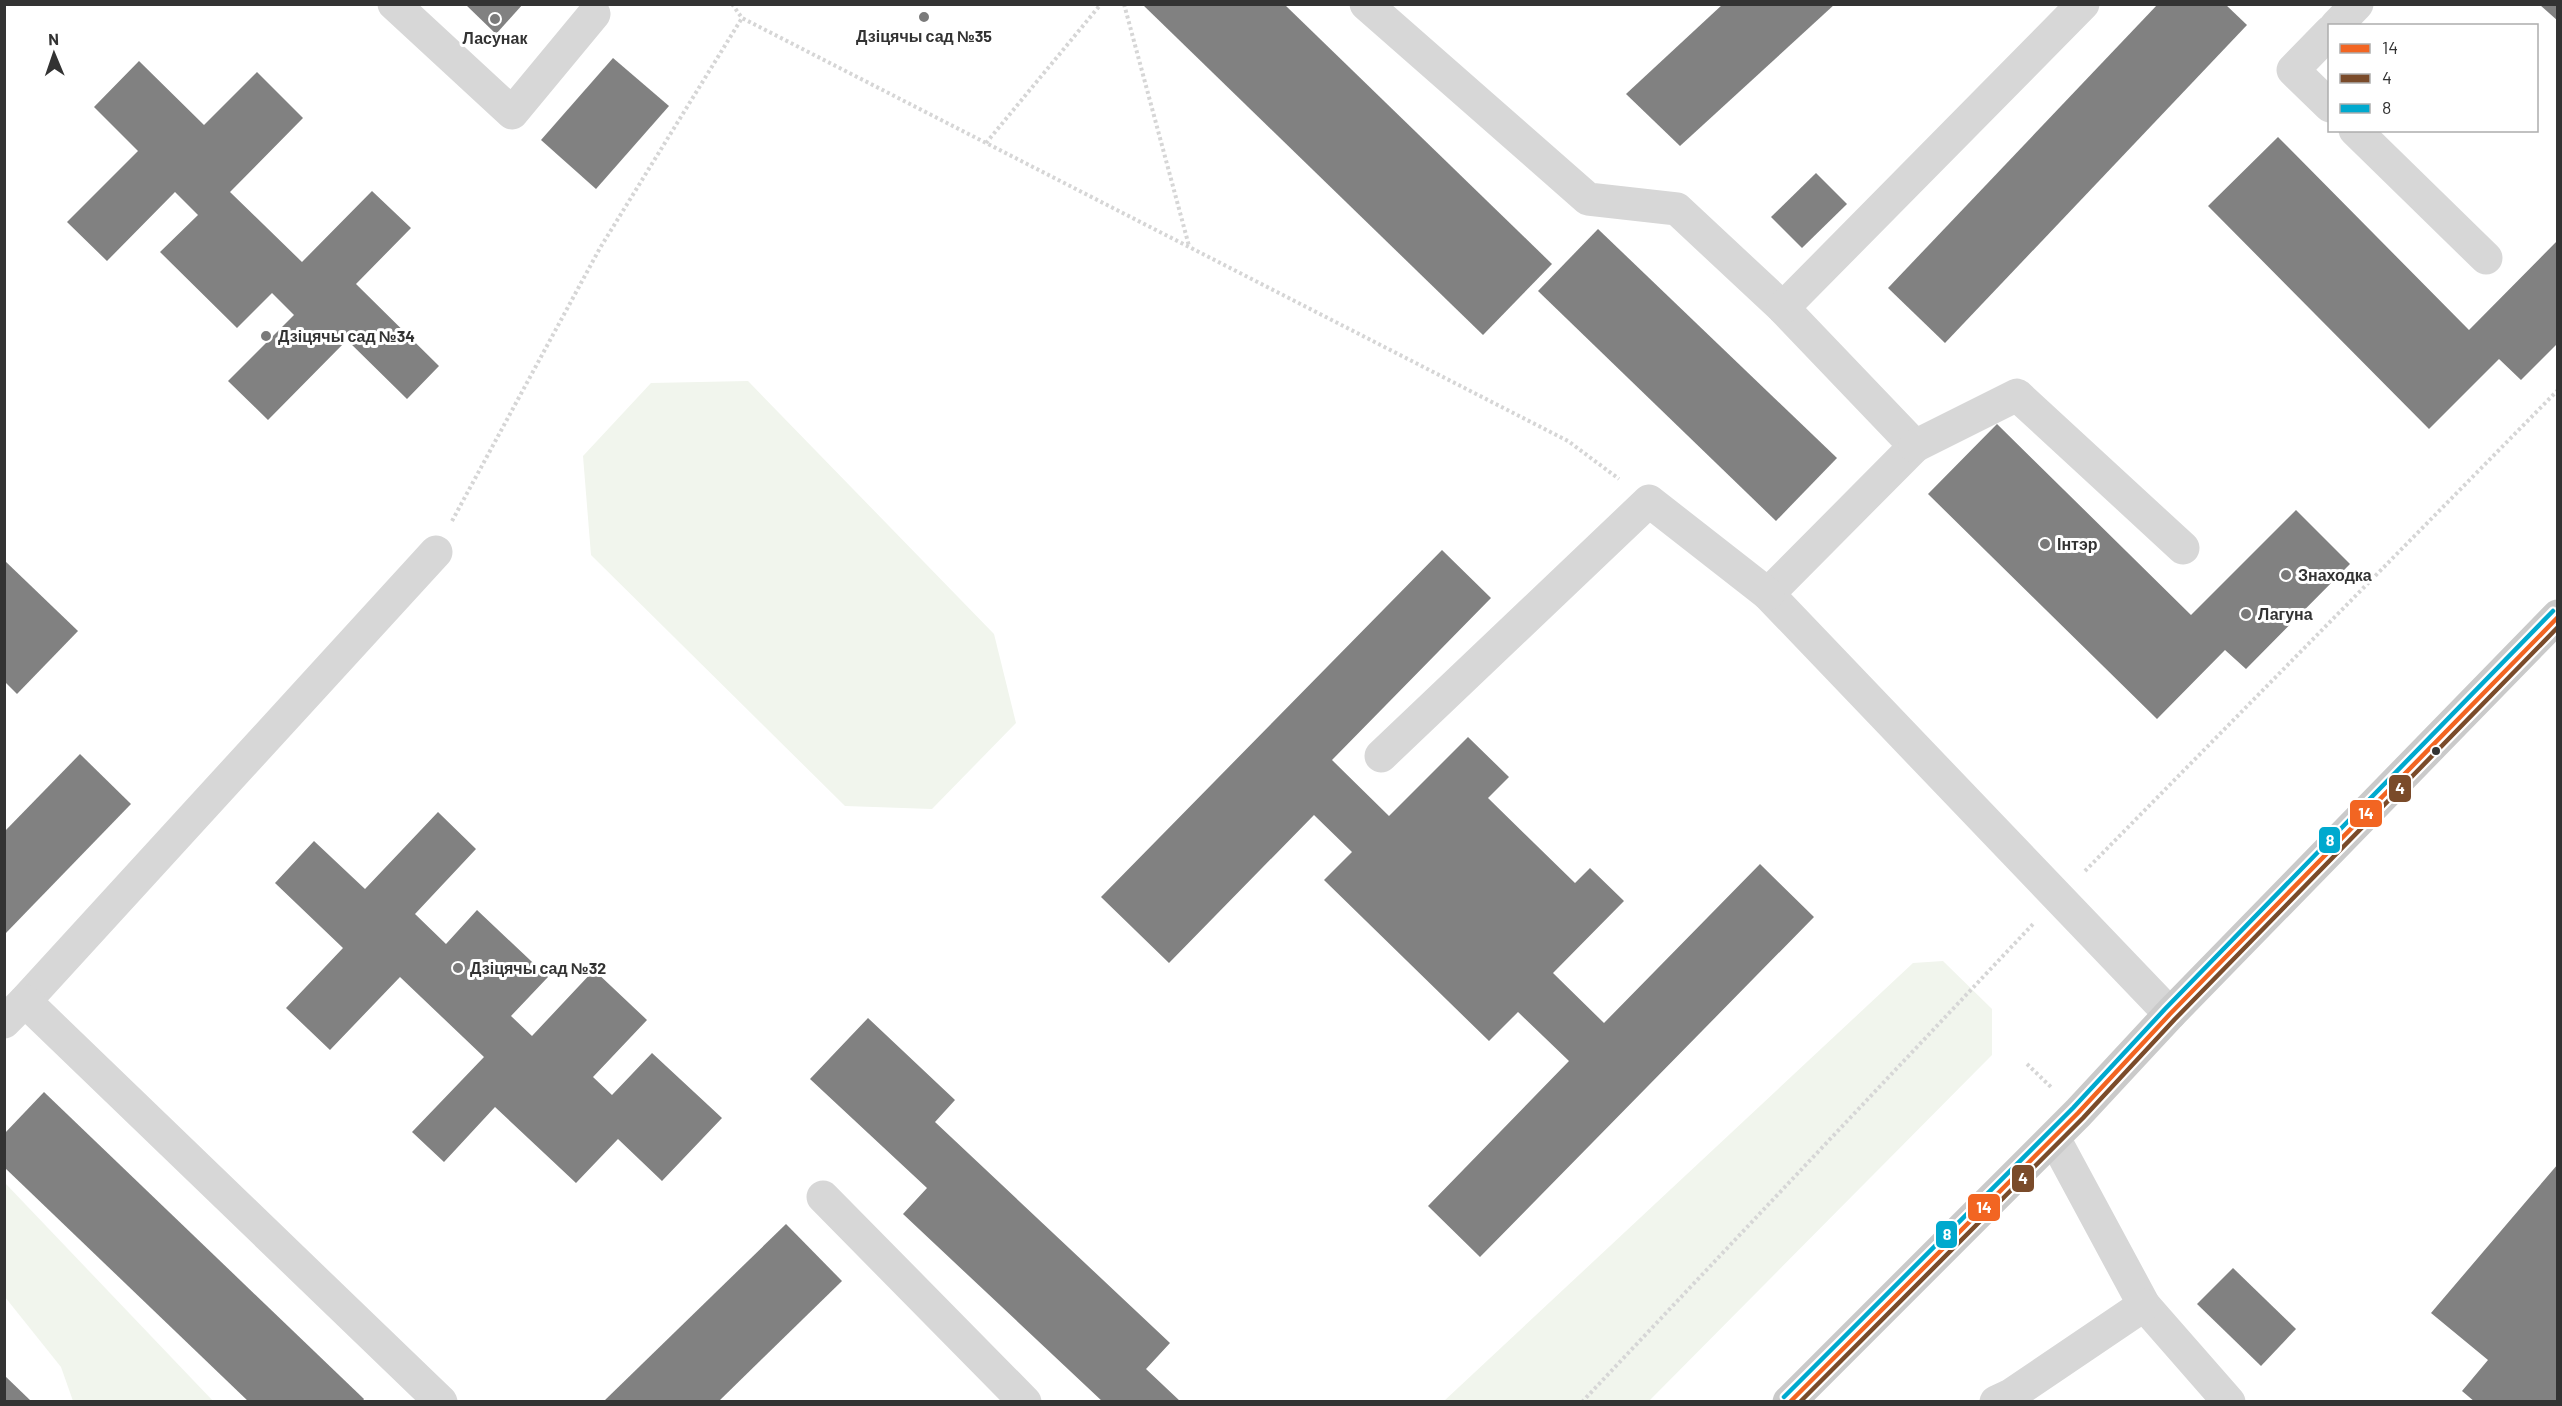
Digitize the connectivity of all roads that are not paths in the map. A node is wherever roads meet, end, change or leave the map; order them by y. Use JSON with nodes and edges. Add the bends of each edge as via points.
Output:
{"nodes":[{"id":1,"x":394,"y":4,"type":"edge"},
{"id":2,"x":1366,"y":4,"type":"edge"},
{"id":3,"x":2083,"y":4,"type":"edge"},
{"id":4,"x":2357,"y":4,"type":"edge"},
{"id":5,"x":594,"y":14,"type":"dead end"},
{"id":6,"x":2338,"y":24,"type":"edge"},
{"id":7,"x":2328,"y":34,"type":"edge"},
{"id":8,"x":2328,"y":104,"type":"edge"},
{"id":9,"x":2357,"y":132,"type":"edge"},
{"id":10,"x":2486,"y":258,"type":"dead end"},
{"id":11,"x":1783,"y":308,"type":"junction"},
{"id":12,"x":1915,"y":446,"type":"junction"},
{"id":13,"x":2183,"y":548,"type":"dead end"},
{"id":14,"x":436,"y":552,"type":"road end"},
{"id":15,"x":1768,"y":594,"type":"junction"},
{"id":16,"x":2558,"y":616,"type":"edge"},
{"id":17,"x":1381,"y":756,"type":"dead end"},
{"id":18,"x":15,"y":1012,"type":"edge"},
{"id":19,"x":2169,"y":1014,"type":"junction"},
{"id":20,"x":2054,"y":1138,"type":"junction"},
{"id":21,"x":823,"y":1197,"type":"dead end"},
{"id":22,"x":2144,"y":1305,"type":"junction"},
{"id":23,"x":441,"y":1401,"type":"edge"},
{"id":24,"x":1025,"y":1401,"type":"edge"},
{"id":25,"x":1789,"y":1401,"type":"edge"},
{"id":26,"x":1996,"y":1401,"type":"edge"},
{"id":27,"x":2229,"y":1401,"type":"edge"}],
"edges":[{"from":1,"to":5,"type":"lane","via":[[512,113]]},
{"from":2,"to":11,"type":"lane","via":[[1588,199],[1677,209]]},
{"from":3,"to":11,"type":"lane"},
{"from":4,"to":6,"type":"lane"},
{"from":7,"to":8,"type":"lane","via":[[2293,70]]},
{"from":9,"to":10,"type":"lane"},
{"from":11,"to":12,"type":"lane"},
{"from":12,"to":13,"type":"lane","via":[[2017,395]]},
{"from":12,"to":15,"type":"lane"},
{"from":14,"to":18,"type":"lane"},
{"from":15,"to":17,"type":"lane","via":[[1649,501]]},
{"from":15,"to":19,"type":"lane"},
{"from":16,"to":19,"type":"main road"},
{"from":18,"to":23,"type":"lane"},
{"from":19,"to":20,"type":"main road"},
{"from":20,"to":22,"type":"lane"},
{"from":20,"to":25,"type":"main road"},
{"from":21,"to":24,"type":"lane"},
{"from":22,"to":26,"type":"lane","via":[[2011,1395]]},
{"from":22,"to":27,"type":"lane"}]}
